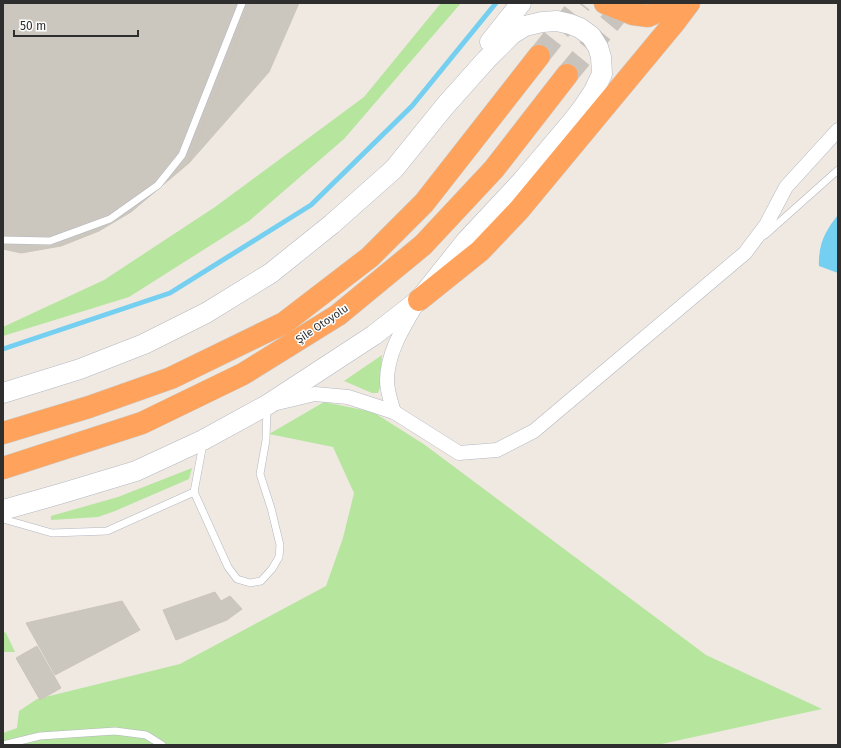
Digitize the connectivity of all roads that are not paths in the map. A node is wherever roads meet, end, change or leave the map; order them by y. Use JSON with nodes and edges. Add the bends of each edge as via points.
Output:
{"nodes":[{"id":1,"x":242,"y":3,"type":"edge"},
{"id":2,"x":521,"y":3,"type":"edge"},
{"id":3,"x":605,"y":3,"type":"edge"},
{"id":4,"x":676,"y":3,"type":"edge"},
{"id":5,"x":689,"y":3,"type":"edge"},
{"id":6,"x":538,"y":56,"type":"tunnel mouth"},
{"id":7,"x":567,"y":75,"type":"tunnel mouth"},
{"id":8,"x":445,"y":106,"type":"junction"},
{"id":9,"x":838,"y":130,"type":"edge"},
{"id":10,"x":838,"y":170,"type":"edge"},
{"id":11,"x":3,"y":240,"type":"edge"},
{"id":12,"x":745,"y":253,"type":"junction"},
{"id":13,"x":419,"y":300,"type":"junction"},
{"id":14,"x":3,"y":393,"type":"edge"},
{"id":15,"x":267,"y":406,"type":"junction"},
{"id":16,"x":394,"y":412,"type":"junction"},
{"id":17,"x":3,"y":433,"type":"edge"},
{"id":18,"x":203,"y":440,"type":"junction"},
{"id":19,"x":3,"y":468,"type":"edge"},
{"id":20,"x":194,"y":492,"type":"junction"},
{"id":21,"x":3,"y":510,"type":"edge"},
{"id":22,"x":3,"y":519,"type":"edge"},
{"id":23,"x":3,"y":745,"type":"edge"},
{"id":24,"x":162,"y":745,"type":"edge"}],
"edges":[{"from":1,"to":11,"type":"lane","via":[[182,156],[158,185],[110,219],[50,241]]},
{"from":2,"to":8,"type":"main road"},
{"from":3,"to":4,"type":"highway","via":[[633,14],[648,16]]},
{"from":5,"to":13,"type":"highway","via":[[519,210],[480,251]]},
{"from":6,"to":17,"type":"highway","name":"Şile Otoyolu","via":[[424,203],[370,258],[284,323],[171,378],[89,407]]},
{"from":7,"to":19,"type":"highway","name":"Şile Otoyolu","via":[[494,169],[423,245],[338,315],[243,374],[142,423]]},
{"from":8,"to":13,"type":"main road","via":[[512,34],[525,26],[556,21],[580,28],[591,36],[602,57],[602,74],[582,109],[527,175],[466,241]]},
{"from":8,"to":14,"type":"main road","via":[[394,169],[271,273],[206,313],[144,344],[80,369]]},
{"from":9,"to":12,"type":"street","via":[[786,186],[766,225]]},
{"from":10,"to":12,"type":"lane"},
{"from":12,"to":16,"type":"street","via":[[534,431],[497,450],[459,453]]},
{"from":13,"to":15,"type":"main road","via":[[374,335]]},
{"from":13,"to":16,"type":"street","via":[[390,357],[387,381]]},
{"from":15,"to":16,"type":"street","via":[[315,394],[348,397]]},
{"from":15,"to":18,"type":"main road"},
{"from":15,"to":20,"type":"lane","via":[[266,440],[260,474],[280,545],[279,557],[261,581],[250,583],[237,579],[228,567]]},
{"from":18,"to":20,"type":"lane"},
{"from":18,"to":21,"type":"main road","via":[[136,471]]},
{"from":20,"to":22,"type":"lane","via":[[107,531],[52,533]]},
{"from":23,"to":24,"type":"lane","via":[[40,736],[115,731],[146,736]]}]}
